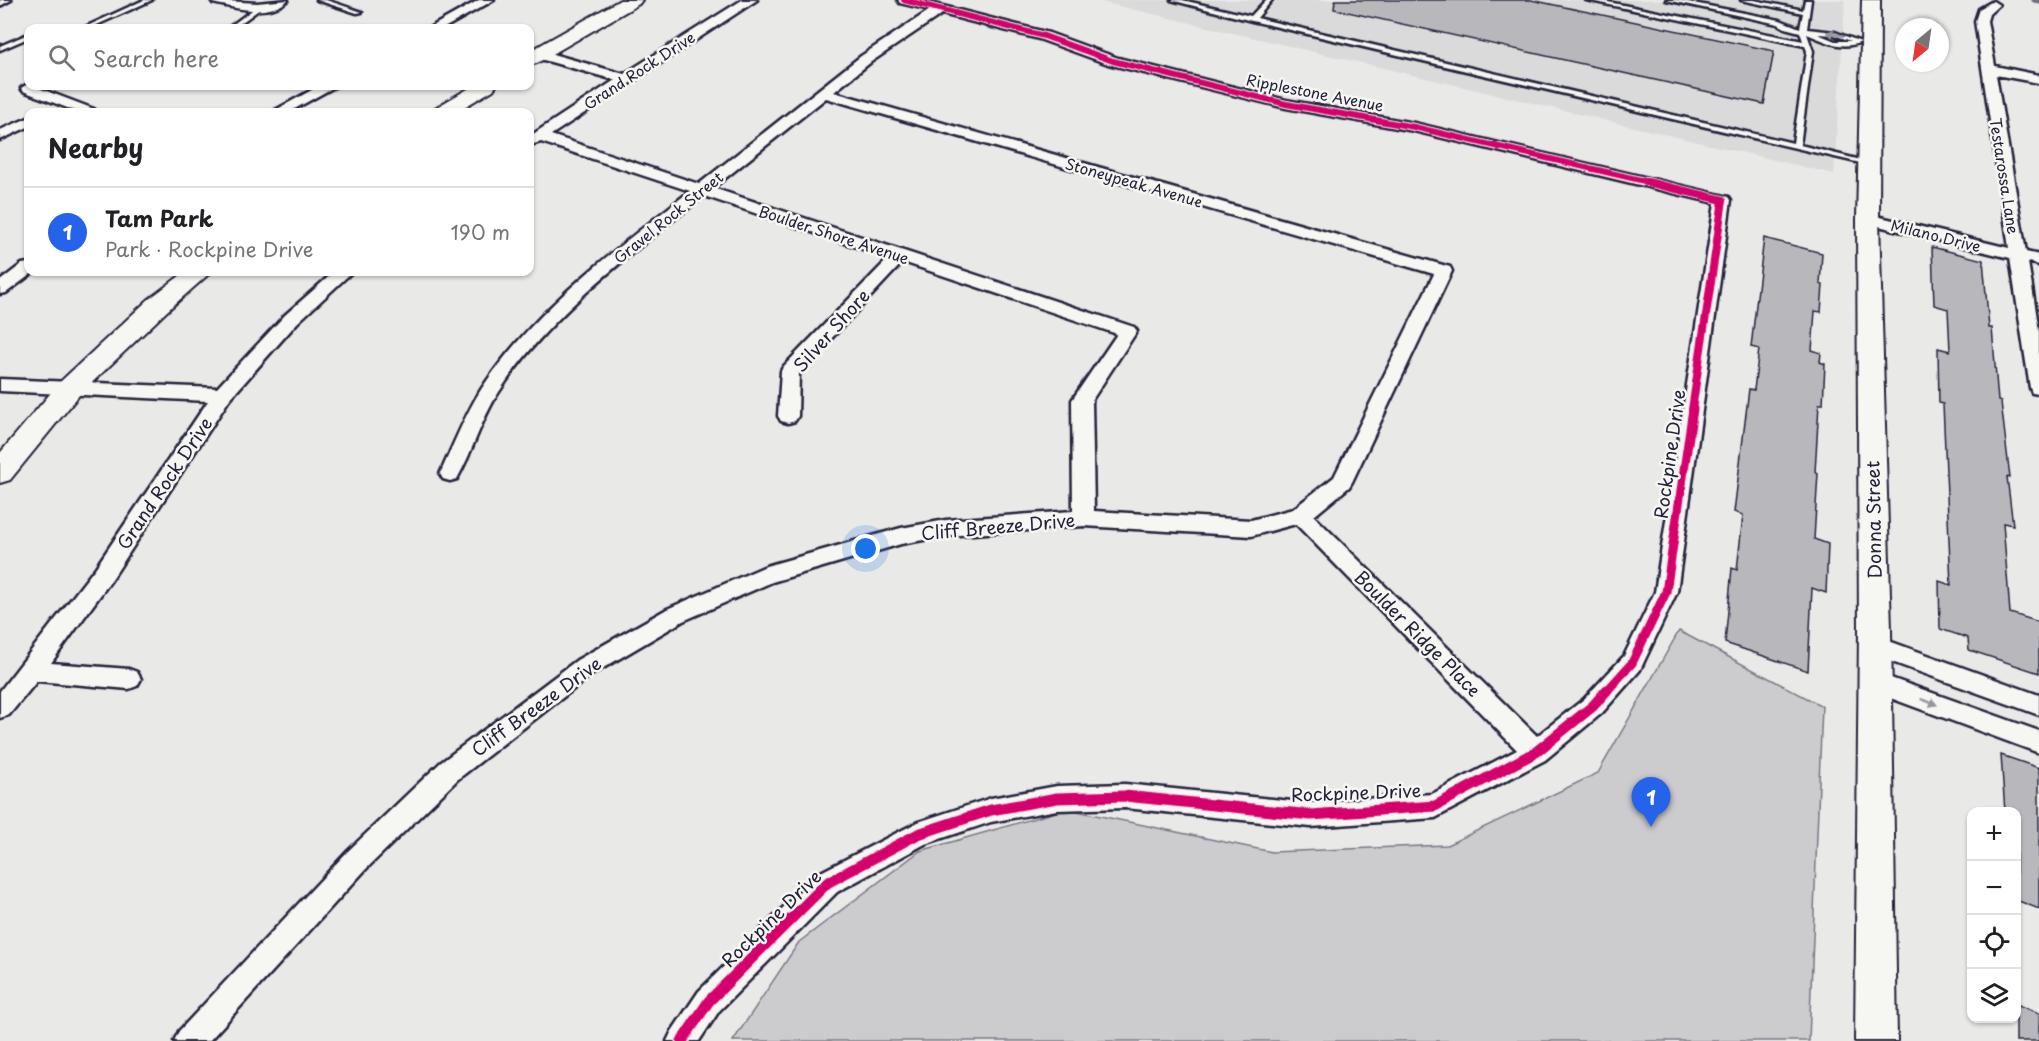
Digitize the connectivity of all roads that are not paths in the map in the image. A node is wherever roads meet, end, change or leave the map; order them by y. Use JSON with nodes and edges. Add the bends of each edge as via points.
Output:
{"nodes":[{"id":1,"x":5,"y":0,"type":"edge"},
{"id":2,"x":149,"y":0,"type":"edge"},
{"id":3,"x":217,"y":0,"type":"edge"},
{"id":4,"x":282,"y":0,"type":"edge"},
{"id":5,"x":320,"y":0,"type":"edge"},
{"id":6,"x":488,"y":0,"type":"edge"},
{"id":7,"x":633,"y":0,"type":"edge"},
{"id":8,"x":751,"y":0,"type":"edge"},
{"id":9,"x":904,"y":0,"type":"edge"},
{"id":10,"x":1174,"y":0,"type":"edge"},
{"id":11,"x":1269,"y":0,"type":"edge"},
{"id":12,"x":1589,"y":0,"type":"edge"},
{"id":13,"x":1669,"y":0,"type":"edge"},
{"id":14,"x":1744,"y":0,"type":"edge"},
{"id":15,"x":1808,"y":0,"type":"edge"},
{"id":16,"x":1871,"y":0,"type":"edge"},
{"id":17,"x":0,"y":2,"type":"edge"},
{"id":18,"x":1993,"y":5,"type":"dead end"},
{"id":19,"x":261,"y":6,"type":"junction"},
{"id":20,"x":940,"y":9,"type":"junction"},
{"id":21,"x":359,"y":12,"type":"dead end"},
{"id":22,"x":1806,"y":12,"type":"junction"},
{"id":23,"x":1252,"y":18,"type":"junction"},
{"id":24,"x":95,"y":24,"type":"edge"},
{"id":25,"x":236,"y":24,"type":"edge"},
{"id":26,"x":443,"y":24,"type":"edge"},
{"id":27,"x":1808,"y":32,"type":"junction"},
{"id":28,"x":24,"y":38,"type":"edge"},
{"id":29,"x":1807,"y":44,"type":"junction"},
{"id":30,"x":1864,"y":44,"type":"junction"},
{"id":31,"x":0,"y":48,"type":"edge"},
{"id":32,"x":534,"y":56,"type":"edge"},
{"id":33,"x":1988,"y":69,"type":"junction"},
{"id":34,"x":625,"y":79,"type":"junction"},
{"id":35,"x":2039,"y":79,"type":"edge"},
{"id":36,"x":33,"y":90,"type":"edge"},
{"id":37,"x":321,"y":90,"type":"edge"},
{"id":38,"x":479,"y":90,"type":"edge"},
{"id":39,"x":823,"y":93,"type":"junction"},
{"id":40,"x":67,"y":104,"type":"junction"},
{"id":41,"x":58,"y":108,"type":"edge"},
{"id":42,"x":78,"y":108,"type":"edge"},
{"id":43,"x":287,"y":108,"type":"edge"},
{"id":44,"x":449,"y":108,"type":"edge"},
{"id":45,"x":24,"y":124,"type":"edge"},
{"id":46,"x":0,"y":136,"type":"edge"},
{"id":47,"x":534,"y":139,"type":"edge"},
{"id":48,"x":1796,"y":146,"type":"junction"},
{"id":49,"x":1869,"y":163,"type":"junction"},
{"id":50,"x":702,"y":190,"type":"junction"},
{"id":51,"x":1723,"y":200,"type":"joint"},
{"id":52,"x":1868,"y":219,"type":"junction"},
{"id":53,"x":2018,"y":255,"type":"junction"},
{"id":54,"x":900,"y":256,"type":"junction"},
{"id":55,"x":2039,"y":261,"type":"edge"},
{"id":56,"x":24,"y":271,"type":"edge"},
{"id":57,"x":1444,"y":271,"type":"joint"},
{"id":58,"x":194,"y":276,"type":"edge"},
{"id":59,"x":339,"y":276,"type":"edge"},
{"id":60,"x":0,"y":289,"type":"edge"},
{"id":61,"x":0,"y":385,"type":"edge"},
{"id":62,"x":70,"y":388,"type":"junction"},
{"id":63,"x":2039,"y":388,"type":"edge"},
{"id":64,"x":222,"y":396,"type":"junction"},
{"id":65,"x":788,"y":416,"type":"dead end"},
{"id":66,"x":0,"y":473,"type":"edge"},
{"id":67,"x":450,"y":474,"type":"dead end"},
{"id":68,"x":1299,"y":515,"type":"junction"},
{"id":69,"x":1084,"y":518,"type":"junction"},
{"id":70,"x":1875,"y":646,"type":"junction"},
{"id":71,"x":31,"y":671,"type":"junction"},
{"id":72,"x":129,"y":679,"type":"dead end"},
{"id":73,"x":1874,"y":682,"type":"junction"},
{"id":74,"x":2039,"y":705,"type":"edge"},
{"id":75,"x":0,"y":708,"type":"edge"},
{"id":76,"x":2039,"y":742,"type":"edge"},
{"id":77,"x":1536,"y":752,"type":"junction"},
{"id":78,"x":189,"y":1041,"type":"edge"},
{"id":79,"x":682,"y":1041,"type":"edge"},
{"id":80,"x":1876,"y":1041,"type":"edge"}],
"edges":[{"from":1,"to":17,"type":"street"},
{"from":2,"to":24,"type":"lane"},
{"from":3,"to":19,"type":"street","via":[[249,8]]},
{"from":4,"to":19,"type":"street"},
{"from":5,"to":21,"type":"lane"},
{"from":6,"to":26,"type":"street"},
{"from":7,"to":32,"type":"street"},
{"from":8,"to":34,"type":"street","name":"Grand Rock Drive"},
{"from":9,"to":20,"type":"street","name":"Ripplestone Avenue"},
{"from":10,"to":23,"type":"lane"},
{"from":11,"to":23,"type":"lane"},
{"from":12,"to":29,"type":"lane"},
{"from":13,"to":27,"type":"lane","via":[[1780,22]]},
{"from":14,"to":22,"type":"lane"},
{"from":15,"to":22,"type":"lane"},
{"from":16,"to":30,"type":"street","name":"Donna Street"},
{"from":18,"to":33,"type":"street","name":"Testarossa Lane","via":[[1983,12],[1981,21]]},
{"from":19,"to":25,"type":"lane"},
{"from":20,"to":39,"type":"street","name":"Gravel Rock Street"},
{"from":20,"to":51,"type":"street","name":"Ripplestone Avenue","via":[[1044,36],[1113,61],[1286,105],[1414,127]]},
{"from":22,"to":27,"type":"lane"},
{"from":23,"to":48,"type":"lane"},
{"from":27,"to":29,"type":"lane"},
{"from":27,"to":30,"type":"lane","via":[[1821,40]]},
{"from":28,"to":31,"type":"lane"},
{"from":29,"to":48,"type":"lane","via":[[1810,51]]},
{"from":30,"to":49,"type":"street","name":"Donna Street"},
{"from":32,"to":34,"type":"street"},
{"from":33,"to":35,"type":"street"},
{"from":33,"to":53,"type":"street","name":"Testarossa Lane"},
{"from":34,"to":47,"type":"street","name":"Grand Rock Drive"},
{"from":36,"to":40,"type":"street"},
{"from":37,"to":43,"type":"street"},
{"from":38,"to":44,"type":"street"},
{"from":39,"to":50,"type":"street","name":"Gravel Rock Street"},
{"from":39,"to":57,"type":"street","name":"Stoneypeak Avenue"},
{"from":40,"to":41,"type":"street"},
{"from":40,"to":42,"type":"street"},
{"from":45,"to":46,"type":"street"},
{"from":47,"to":50,"type":"street","name":"Boulder Shore Avenue"},
{"from":48,"to":49,"type":"lane"},
{"from":49,"to":52,"type":"street","name":"Donna Street"},
{"from":50,"to":54,"type":"street","name":"Boulder Shore Avenue"},
{"from":50,"to":67,"type":"street","name":"Gravel Rock Street","via":[[587,281],[522,347],[489,392]]},
{"from":51,"to":77,"type":"street","name":"Rockpine Drive","via":[[1666,592],[1632,663],[1593,706]]},
{"from":52,"to":53,"type":"street","name":"Milano Drive"},
{"from":52,"to":70,"type":"street","name":"Donna Street"},
{"from":53,"to":55,"type":"street","name":"Milano Drive"},
{"from":53,"to":63,"type":"street","name":"Testarossa Lane"},
{"from":54,"to":65,"type":"street","name":"Silver Shore","via":[[790,371]]},
{"from":54,"to":69,"type":"street","name":"Boulder Shore Avenue","via":[[1128,331],[1082,400]]},
{"from":56,"to":60,"type":"street"},
{"from":57,"to":68,"type":"street","name":"Cliff Breeze Drive","via":[[1342,482]]},
{"from":58,"to":62,"type":"street"},
{"from":59,"to":64,"type":"street","name":"Grand Rock Drive","via":[[291,319]]},
{"from":61,"to":62,"type":"street"},
{"from":62,"to":64,"type":"street"},
{"from":62,"to":66,"type":"street"},
{"from":64,"to":71,"type":"street","name":"Grand Rock Drive","via":[[104,573]]},
{"from":68,"to":69,"type":"street","name":"Cliff Breeze Drive","via":[[1251,528]]},
{"from":68,"to":77,"type":"street","name":"Boulder Ridge Place"},
{"from":69,"to":78,"type":"street","name":"Cliff Breeze Drive","via":[[945,528],[901,536],[766,575],[675,615],[585,667],[448,771],[357,860]]},
{"from":70,"to":73,"type":"street","name":"Donna Street"},
{"from":70,"to":74,"type":"street"},
{"from":71,"to":72,"type":"street"},
{"from":71,"to":75,"type":"street","name":"Grand Rock Drive"},
{"from":73,"to":76,"type":"street","one_way":true},
{"from":73,"to":80,"type":"street","name":"Donna Street"},
{"from":77,"to":79,"type":"street","name":"Rockpine Drive","via":[[1435,806],[1311,815],[1125,796],[1058,798],[991,810],[918,834],[827,883],[709,1001]]}]}
